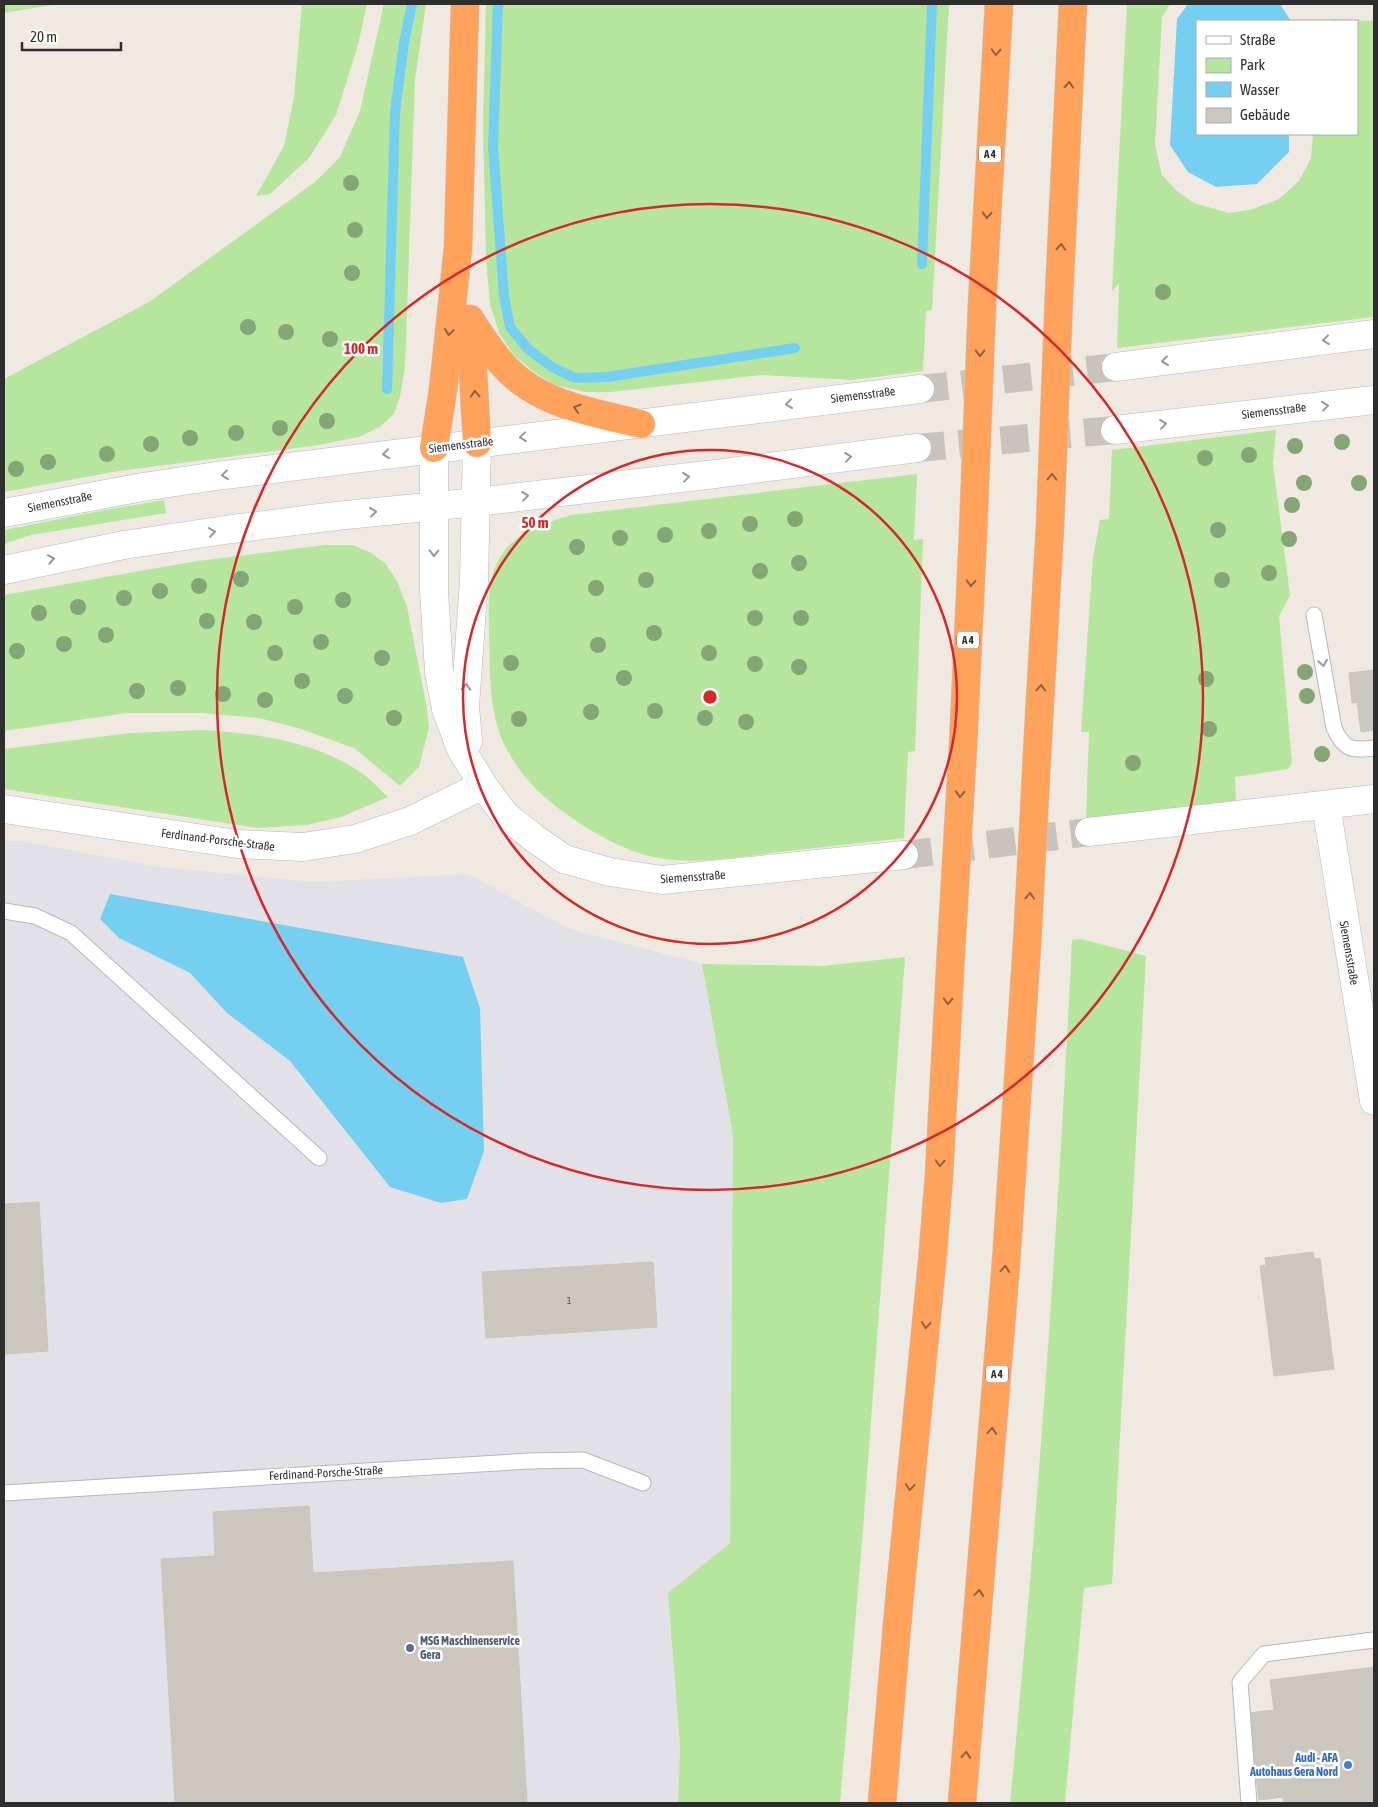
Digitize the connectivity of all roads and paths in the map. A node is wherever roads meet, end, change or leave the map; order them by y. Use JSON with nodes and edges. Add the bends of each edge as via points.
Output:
{"nodes":[{"id":1,"x":465,"y":4,"type":"edge"},
{"id":2,"x":999,"y":4,"type":"edge"},
{"id":3,"x":1073,"y":4,"type":"edge"},
{"id":4,"x":458,"y":248,"type":"junction"},
{"id":5,"x":471,"y":321,"type":"junction"},
{"id":6,"x":1374,"y":334,"type":"edge"},
{"id":7,"x":1116,"y":367,"type":"tunnel mouth"},
{"id":8,"x":920,"y":388,"type":"tunnel mouth"},
{"id":9,"x":1374,"y":400,"type":"edge"},
{"id":10,"x":641,"y":424,"type":"junction"},
{"id":11,"x":1115,"y":430,"type":"tunnel mouth"},
{"id":12,"x":477,"y":443,"type":"junction"},
{"id":13,"x":434,"y":448,"type":"junction"},
{"id":14,"x":917,"y":448,"type":"tunnel mouth"},
{"id":15,"x":477,"y":502,"type":"junction"},
{"id":16,"x":435,"y":505,"type":"junction"},
{"id":17,"x":4,"y":513,"type":"edge"},
{"id":18,"x":4,"y":570,"type":"edge"},
{"id":19,"x":1314,"y":615,"type":"dead end"},
{"id":20,"x":1374,"y":748,"type":"edge"},
{"id":21,"x":483,"y":785,"type":"junction"},
{"id":22,"x":1374,"y":799,"type":"edge"},
{"id":23,"x":1326,"y":805,"type":"junction"},
{"id":24,"x":4,"y":809,"type":"edge"},
{"id":25,"x":1089,"y":832,"type":"tunnel mouth"},
{"id":26,"x":904,"y":855,"type":"tunnel mouth"},
{"id":27,"x":4,"y":911,"type":"edge"},
{"id":28,"x":1374,"y":1101,"type":"edge"},
{"id":29,"x":319,"y":1158,"type":"dead end"},
{"id":30,"x":643,"y":1483,"type":"dead end"},
{"id":31,"x":4,"y":1493,"type":"edge"},
{"id":32,"x":1374,"y":1640,"type":"edge"},
{"id":33,"x":882,"y":1803,"type":"edge"},
{"id":34,"x":962,"y":1803,"type":"edge"},
{"id":35,"x":1249,"y":1803,"type":"edge"}],
"edges":[{"from":1,"to":4,"type":"highway"},
{"from":2,"to":33,"type":"highway","number":"A 4","one_way":true,"bridge":true,"via":[[939,1175]]},
{"from":34,"to":3,"type":"highway","number":"A 4","one_way":true,"bridge":true,"via":[[1006,1263],[1027,945],[1050,526]]},
{"from":4,"to":5,"type":"highway"},
{"from":4,"to":13,"type":"highway","one_way":true},
{"from":10,"to":5,"type":"highway","one_way":true,"via":[[560,403],[532,389],[508,370]]},
{"from":12,"to":5,"type":"highway","one_way":true},
{"from":6,"to":7,"type":"main road","one_way":true},
{"from":8,"to":10,"type":"main road","name":"Siemensstraße","one_way":true},
{"from":11,"to":9,"type":"main road","name":"Siemensstraße","one_way":true},
{"from":10,"to":12,"type":"main road","name":"Siemensstraße","one_way":true},
{"from":12,"to":13,"type":"main road","name":"Siemensstraße"},
{"from":12,"to":15,"type":"main road","name":"Siemensstraße"},
{"from":13,"to":16,"type":"main road","name":"Siemensstraße"},
{"from":13,"to":17,"type":"main road","name":"Siemensstraße","one_way":true,"via":[[143,486]]},
{"from":15,"to":14,"type":"main road","one_way":true},
{"from":15,"to":16,"type":"main road"},
{"from":21,"to":15,"type":"main road","name":"Siemensstraße","one_way":true,"via":[[468,744],[465,706]]},
{"from":18,"to":16,"type":"main road","one_way":true,"via":[[124,545]]},
{"from":16,"to":21,"type":"main road","name":"Siemensstraße","one_way":true,"via":[[434,590],[439,672],[446,709],[461,749]]},
{"from":19,"to":20,"type":"lane","one_way":true,"via":[[1334,728],[1340,742],[1355,750]]},
{"from":21,"to":24,"type":"main road","name":"Ferdinand-Porsche-Straße","via":[[410,821],[355,839],[303,847],[237,844]]},
{"from":21,"to":26,"type":"main road","name":"Siemensstraße","via":[[505,815],[564,859],[610,872],[662,880]]},
{"from":22,"to":23,"type":"main road"},
{"from":23,"to":25,"type":"main road"},
{"from":23,"to":28,"type":"main road","name":"Siemensstraße"},
{"from":27,"to":29,"type":"lane","via":[[35,916],[71,934]]},
{"from":30,"to":31,"type":"lane","name":"Ferdinand-Porsche-Straße","via":[[583,1460],[565,1460]]},
{"from":32,"to":35,"type":"lane","via":[[1264,1654],[1240,1682]]}]}
